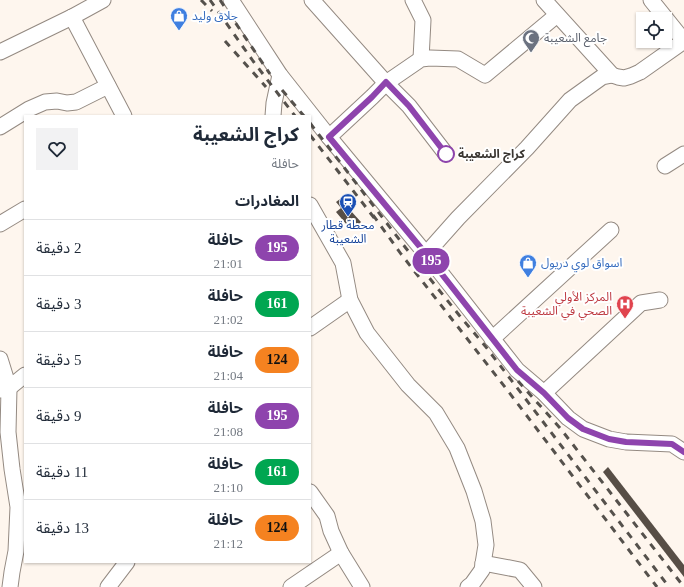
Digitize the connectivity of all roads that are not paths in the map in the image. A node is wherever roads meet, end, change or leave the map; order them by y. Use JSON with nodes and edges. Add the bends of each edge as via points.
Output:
{"nodes":[{"id":1,"x":103,"y":0,"type":"edge"},
{"id":2,"x":231,"y":0,"type":"edge"},
{"id":3,"x":413,"y":0,"type":"edge"},
{"id":4,"x":544,"y":0,"type":"edge"},
{"id":5,"x":651,"y":0,"type":"edge"},
{"id":6,"x":320,"y":3,"type":"edge"},
{"id":7,"x":557,"y":15,"type":"junction"},
{"id":8,"x":72,"y":17,"type":"junction"},
{"id":9,"x":684,"y":41,"type":"edge"},
{"id":10,"x":0,"y":52,"type":"edge"},
{"id":11,"x":421,"y":59,"type":"junction"},
{"id":12,"x":280,"y":75,"type":"junction"},
{"id":13,"x":612,"y":75,"type":"junction"},
{"id":14,"x":386,"y":82,"type":"junction"},
{"id":15,"x":108,"y":86,"type":"junction"},
{"id":16,"x":123,"y":115,"type":"edge"},
{"id":17,"x":273,"y":115,"type":"edge"},
{"id":18,"x":0,"y":127,"type":"edge"},
{"id":19,"x":329,"y":137,"type":"junction"},
{"id":20,"x":446,"y":154,"type":"dead end"},
{"id":21,"x":684,"y":154,"type":"edge"},
{"id":22,"x":665,"y":166,"type":"dead end"},
{"id":23,"x":311,"y":207,"type":"edge"},
{"id":24,"x":24,"y":210,"type":"edge"},
{"id":25,"x":0,"y":224,"type":"edge"},
{"id":26,"x":611,"y":230,"type":"dead end"},
{"id":27,"x":426,"y":254,"type":"junction"},
{"id":28,"x":350,"y":300,"type":"junction"},
{"id":29,"x":660,"y":300,"type":"dead end"},
{"id":30,"x":311,"y":327,"type":"edge"},
{"id":31,"x":492,"y":338,"type":"junction"},
{"id":32,"x":0,"y":359,"type":"edge"},
{"id":33,"x":24,"y":376,"type":"edge"},
{"id":34,"x":4,"y":389,"type":"edge"},
{"id":35,"x":544,"y":393,"type":"junction"},
{"id":36,"x":684,"y":452,"type":"edge"},
{"id":37,"x":311,"y":494,"type":"edge"},
{"id":38,"x":341,"y":553,"type":"junction"},
{"id":39,"x":126,"y":563,"type":"edge"},
{"id":40,"x":483,"y":563,"type":"junction"},
{"id":41,"x":6,"y":572,"type":"edge"},
{"id":42,"x":10,"y":587,"type":"edge"},
{"id":43,"x":108,"y":587,"type":"edge"},
{"id":44,"x":291,"y":587,"type":"edge"},
{"id":45,"x":362,"y":587,"type":"edge"},
{"id":46,"x":468,"y":587,"type":"edge"},
{"id":47,"x":534,"y":587,"type":"edge"}],
"edges":[{"from":1,"to":8,"type":"street"},
{"from":2,"to":12,"type":"street"},
{"from":3,"to":11,"type":"street","via":[[423,20]]},
{"from":4,"to":7,"type":"street"},
{"from":5,"to":9,"type":"street"},
{"from":6,"to":14,"type":"street"},
{"from":7,"to":11,"type":"street","via":[[485,75],[458,59]]},
{"from":7,"to":13,"type":"street"},
{"from":8,"to":10,"type":"street"},
{"from":8,"to":15,"type":"street"},
{"from":9,"to":13,"type":"street","via":[[640,72],[624,78]]},
{"from":11,"to":14,"type":"street"},
{"from":12,"to":17,"type":"street"},
{"from":12,"to":19,"type":"street"},
{"from":13,"to":27,"type":"street","via":[[602,77],[570,100]]},
{"from":14,"to":19,"type":"street"},
{"from":14,"to":20,"type":"street","via":[[409,106]]},
{"from":15,"to":16,"type":"street"},
{"from":15,"to":18,"type":"street","via":[[76,102],[45,102]]},
{"from":19,"to":27,"type":"street"},
{"from":21,"to":22,"type":"street"},
{"from":23,"to":28,"type":"street","via":[[343,263]]},
{"from":24,"to":25,"type":"street"},
{"from":26,"to":31,"type":"street"},
{"from":27,"to":31,"type":"street"},
{"from":28,"to":30,"type":"street"},
{"from":28,"to":40,"type":"street","via":[[367,333],[408,385],[436,413],[458,448],[483,521],[486,545]]},
{"from":29,"to":35,"type":"street","via":[[641,303]]},
{"from":31,"to":35,"type":"street","via":[[517,370]]},
{"from":32,"to":34,"type":"street"},
{"from":33,"to":34,"type":"street"},
{"from":34,"to":41,"type":"street","via":[[18,507],[16,551]]},
{"from":35,"to":36,"type":"street","via":[[568,418],[583,429],[609,439],[626,442],[672,444]]},
{"from":37,"to":38,"type":"street","via":[[326,516]]},
{"from":38,"to":44,"type":"street"},
{"from":38,"to":45,"type":"street"},
{"from":39,"to":43,"type":"street"},
{"from":40,"to":46,"type":"street","via":[[482,570]]},
{"from":40,"to":47,"type":"street","via":[[520,570]]},
{"from":41,"to":42,"type":"street"}]}
